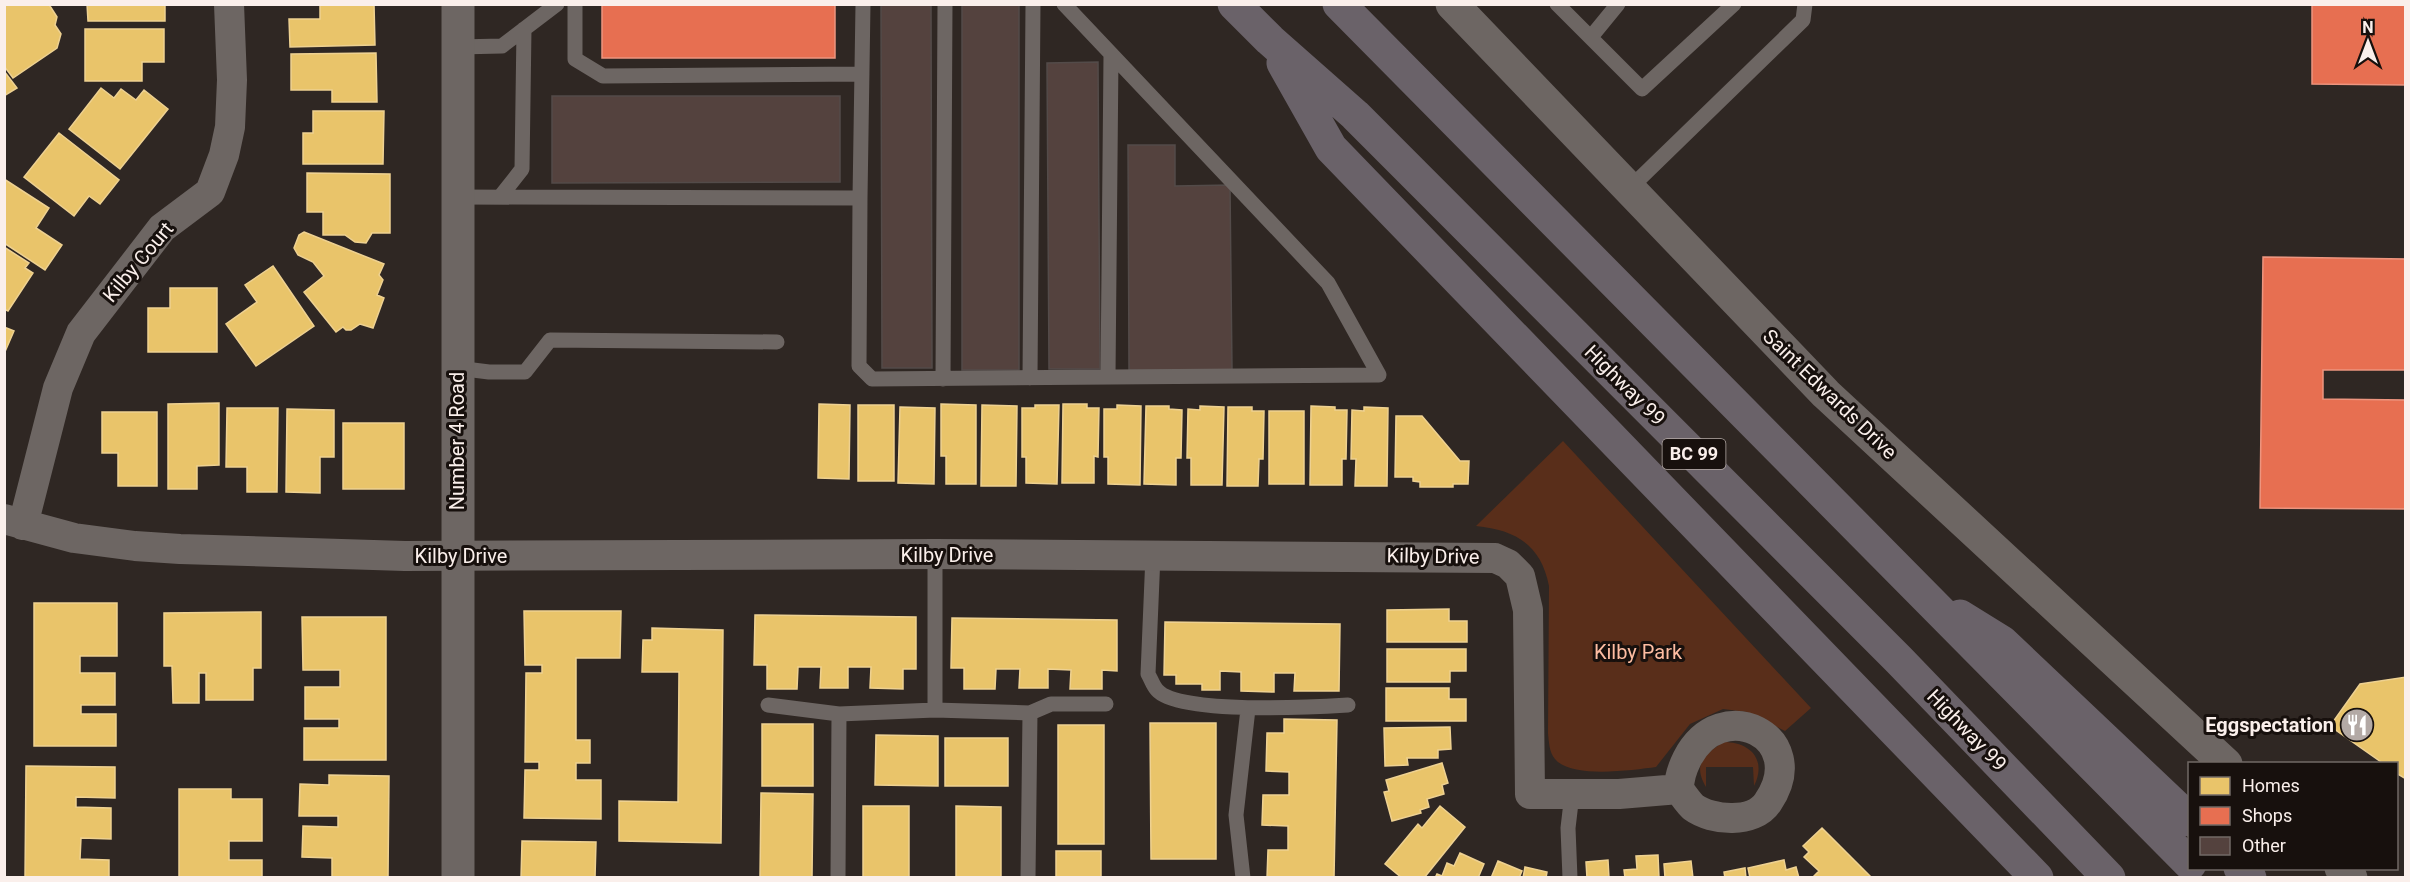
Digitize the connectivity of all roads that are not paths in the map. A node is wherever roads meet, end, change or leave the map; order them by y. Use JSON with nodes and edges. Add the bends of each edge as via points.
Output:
{"nodes":[{"id":1,"x":229,"y":4,"type":"edge"},
{"id":2,"x":458,"y":4,"type":"edge"},
{"id":3,"x":556,"y":4,"type":"edge"},
{"id":4,"x":575,"y":4,"type":"edge"},
{"id":5,"x":863,"y":4,"type":"edge"},
{"id":6,"x":945,"y":4,"type":"edge"},
{"id":7,"x":1033,"y":4,"type":"edge"},
{"id":8,"x":1064,"y":4,"type":"edge"},
{"id":9,"x":1233,"y":4,"type":"edge"},
{"id":10,"x":1339,"y":4,"type":"edge"},
{"id":11,"x":1452,"y":4,"type":"edge"},
{"id":12,"x":1557,"y":4,"type":"edge"},
{"id":13,"x":1618,"y":4,"type":"edge"},
{"id":14,"x":1734,"y":4,"type":"edge"},
{"id":15,"x":1805,"y":4,"type":"edge"},
{"id":16,"x":524,"y":29,"type":"junction"},
{"id":17,"x":1591,"y":37,"type":"junction"},
{"id":18,"x":1270,"y":40,"type":"junction"},
{"id":19,"x":458,"y":47,"type":"junction"},
{"id":20,"x":1111,"y":55,"type":"junction"},
{"id":21,"x":862,"y":74,"type":"junction"},
{"id":22,"x":1629,"y":189,"type":"junction"},
{"id":23,"x":458,"y":197,"type":"junction"},
{"id":24,"x":500,"y":197,"type":"junction"},
{"id":25,"x":860,"y":198,"type":"junction"},
{"id":26,"x":777,"y":342,"type":"dead end"},
{"id":27,"x":457,"y":368,"type":"junction"},
{"id":28,"x":1108,"y":377,"type":"junction"},
{"id":29,"x":1030,"y":378,"type":"junction"},
{"id":30,"x":943,"y":379,"type":"junction"},
{"id":31,"x":14,"y":522,"type":"edge"},
{"id":32,"x":935,"y":554,"type":"junction"},
{"id":33,"x":1153,"y":555,"type":"junction"},
{"id":34,"x":458,"y":557,"type":"junction"},
{"id":35,"x":1915,"y":588,"type":"junction"},
{"id":36,"x":1106,"y":704,"type":"dead end"},
{"id":37,"x":768,"y":705,"type":"dead end"},
{"id":38,"x":1348,"y":705,"type":"dead end"},
{"id":39,"x":1248,"y":709,"type":"junction"},
{"id":40,"x":935,"y":710,"type":"junction"},
{"id":41,"x":1030,"y":713,"type":"junction"},
{"id":42,"x":838,"y":714,"type":"junction"},
{"id":43,"x":2224,"y":762,"type":"edge"},
{"id":44,"x":1678,"y":789,"type":"dead end"},
{"id":45,"x":1572,"y":794,"type":"junction"},
{"id":46,"x":2188,"y":818,"type":"edge"},
{"id":47,"x":2188,"y":862,"type":"edge"},
{"id":48,"x":458,"y":878,"type":"edge"},
{"id":49,"x":838,"y":878,"type":"edge"},
{"id":50,"x":1028,"y":878,"type":"edge"},
{"id":51,"x":1243,"y":878,"type":"edge"},
{"id":52,"x":1570,"y":878,"type":"edge"},
{"id":53,"x":2037,"y":878,"type":"edge"},
{"id":54,"x":2109,"y":878,"type":"edge"}],
"edges":[{"from":1,"to":31,"type":"street","name":"Kilby Court","via":[[230,128],[210,192],[162,228],[81,333],[58,388]]},
{"from":2,"to":19,"type":"street","name":"Number 4 Road"},
{"from":3,"to":16,"type":"lane"},
{"from":4,"to":21,"type":"lane","via":[[575,59],[603,76]]},
{"from":5,"to":21,"type":"lane"},
{"from":6,"to":30,"type":"lane"},
{"from":7,"to":29,"type":"lane"},
{"from":8,"to":20,"type":"lane"},
{"from":9,"to":18,"type":"highway","name":"Highway 99","number":"BC 99"},
{"from":10,"to":35,"type":"highway"},
{"from":11,"to":22,"type":"street","name":"Saint Edwards Drive"},
{"from":12,"to":17,"type":"lane"},
{"from":13,"to":17,"type":"lane"},
{"from":14,"to":17,"type":"lane","via":[[1642,89]]},
{"from":15,"to":22,"type":"lane","via":[[1803,20]]},
{"from":16,"to":19,"type":"lane","via":[[502,46]]},
{"from":16,"to":24,"type":"lane","via":[[522,169]]},
{"from":18,"to":53,"type":"highway","via":[[1331,148]]},
{"from":18,"to":54,"type":"highway","name":"Highway 99","number":"BC 99","via":[[1355,115],[1899,660]]},
{"from":19,"to":23,"type":"street","name":"Number 4 Road"},
{"from":20,"to":28,"type":"lane"},
{"from":20,"to":28,"type":"lane","via":[[1328,284],[1379,375]]},
{"from":21,"to":25,"type":"lane"},
{"from":22,"to":43,"type":"street","name":"Saint Edwards Drive","via":[[1826,394]]},
{"from":23,"to":24,"type":"lane"},
{"from":23,"to":27,"type":"street","name":"Number 4 Road"},
{"from":24,"to":25,"type":"lane"},
{"from":25,"to":30,"type":"lane","via":[[859,366],[872,379]]},
{"from":26,"to":27,"type":"lane","via":[[550,340],[525,372]]},
{"from":27,"to":34,"type":"street","name":"Number 4 Road"},
{"from":28,"to":29,"type":"lane"},
{"from":29,"to":30,"type":"lane"},
{"from":31,"to":34,"type":"street","name":"Kilby Drive","via":[[75,538],[158,548]]},
{"from":32,"to":33,"type":"street","name":"Kilby Drive"},
{"from":32,"to":34,"type":"street","name":"Kilby Drive"},
{"from":32,"to":40,"type":"lane"},
{"from":33,"to":39,"type":"lane","via":[[1148,674],[1157,691],[1174,700]]},
{"from":33,"to":45,"type":"street","name":"Kilby Drive","via":[[1482,556],[1508,564],[1520,576],[1528,610],[1530,794]]},
{"from":34,"to":48,"type":"street","name":"Number 4 Road"},
{"from":35,"to":46,"type":"highway","via":[[2002,642]]},
{"from":35,"to":47,"type":"highway"},
{"from":36,"to":41,"type":"lane","via":[[1051,705]]},
{"from":37,"to":42,"type":"lane"},
{"from":38,"to":39,"type":"lane"},
{"from":39,"to":51,"type":"lane","via":[[1236,815]]},
{"from":40,"to":41,"type":"lane"},
{"from":40,"to":42,"type":"lane"},
{"from":41,"to":50,"type":"lane"},
{"from":42,"to":49,"type":"lane"},
{"from":44,"to":45,"type":"street","name":"Kilby Drive"},
{"from":45,"to":52,"type":"lane","via":[[1568,828]]}]}
